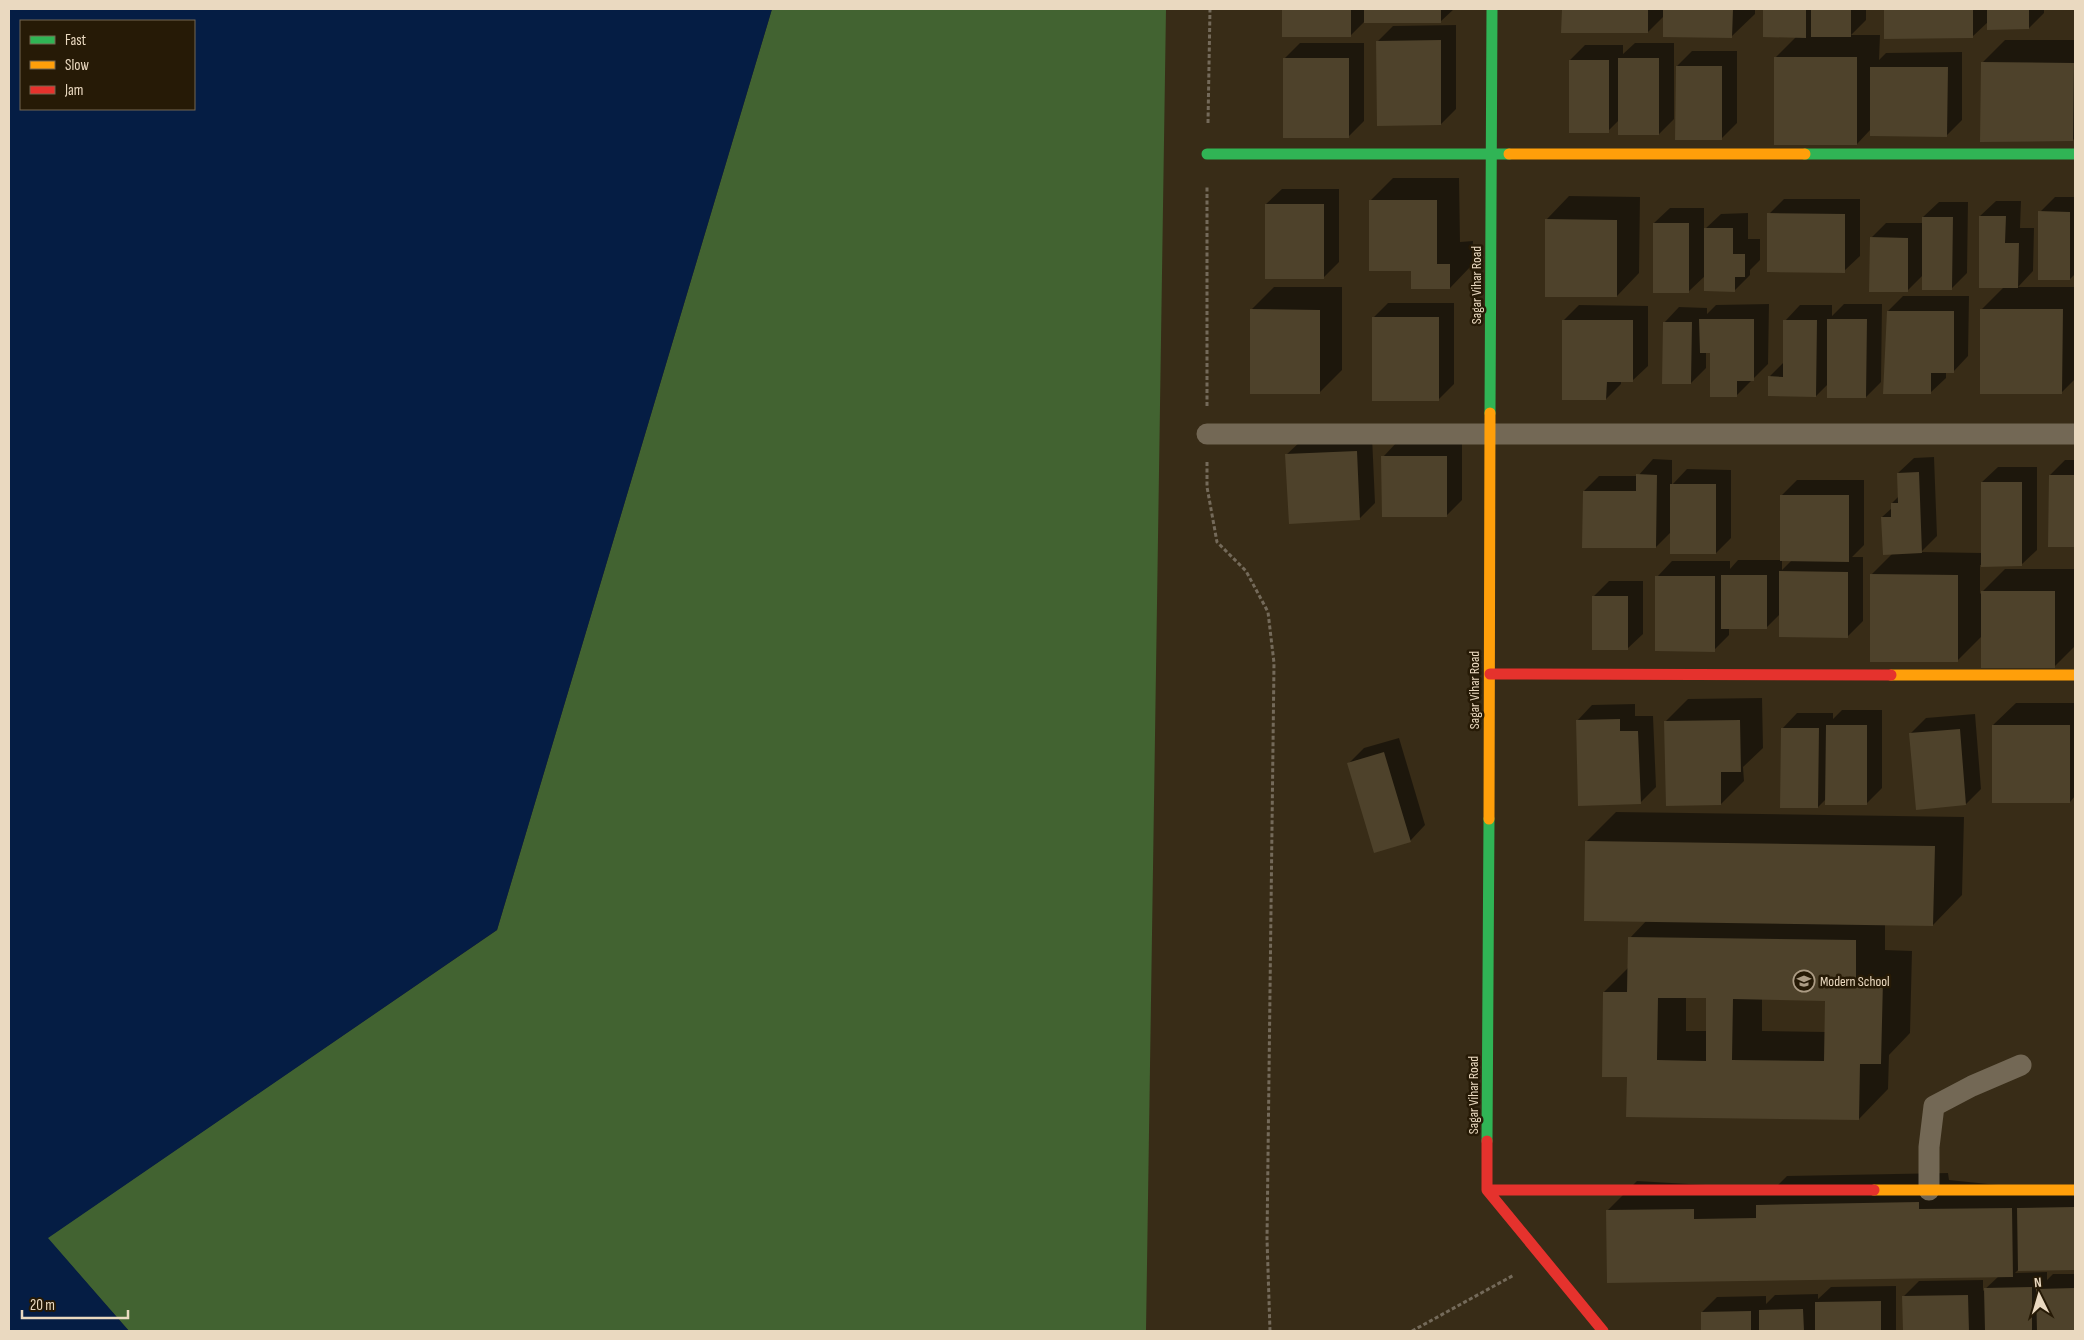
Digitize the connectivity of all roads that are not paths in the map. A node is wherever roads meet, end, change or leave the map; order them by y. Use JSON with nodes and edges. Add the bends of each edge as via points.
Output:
{"nodes":[{"id":1,"x":1492,"y":9,"type":"edge"},
{"id":2,"x":1207,"y":154,"type":"road end"},
{"id":3,"x":1492,"y":154,"type":"junction"},
{"id":4,"x":2075,"y":154,"type":"edge"},
{"id":5,"x":1207,"y":434,"type":"road end"},
{"id":6,"x":1490,"y":434,"type":"junction"},
{"id":7,"x":2075,"y":434,"type":"edge"},
{"id":8,"x":1490,"y":674,"type":"junction"},
{"id":9,"x":2075,"y":675,"type":"edge"},
{"id":10,"x":2021,"y":1065,"type":"dead end"},
{"id":11,"x":1487,"y":1190,"type":"junction"},
{"id":12,"x":1929,"y":1190,"type":"junction"},
{"id":13,"x":2075,"y":1190,"type":"edge"},
{"id":14,"x":1602,"y":1331,"type":"edge"}],
"edges":[{"from":1,"to":3,"type":"street","name":"Sagar Vihar Road"},
{"from":2,"to":3,"type":"street"},
{"from":3,"to":4,"type":"street"},
{"from":3,"to":6,"type":"street","name":"Sagar Vihar Road"},
{"from":5,"to":6,"type":"lane"},
{"from":6,"to":7,"type":"lane"},
{"from":6,"to":8,"type":"street","name":"Sagar Vihar Road"},
{"from":8,"to":9,"type":"street"},
{"from":8,"to":11,"type":"street","name":"Sagar Vihar Road"},
{"from":10,"to":12,"type":"lane","via":[[1934,1106],[1929,1147]]},
{"from":11,"to":12,"type":"street"},
{"from":11,"to":14,"type":"street"},
{"from":12,"to":13,"type":"street"}]}
